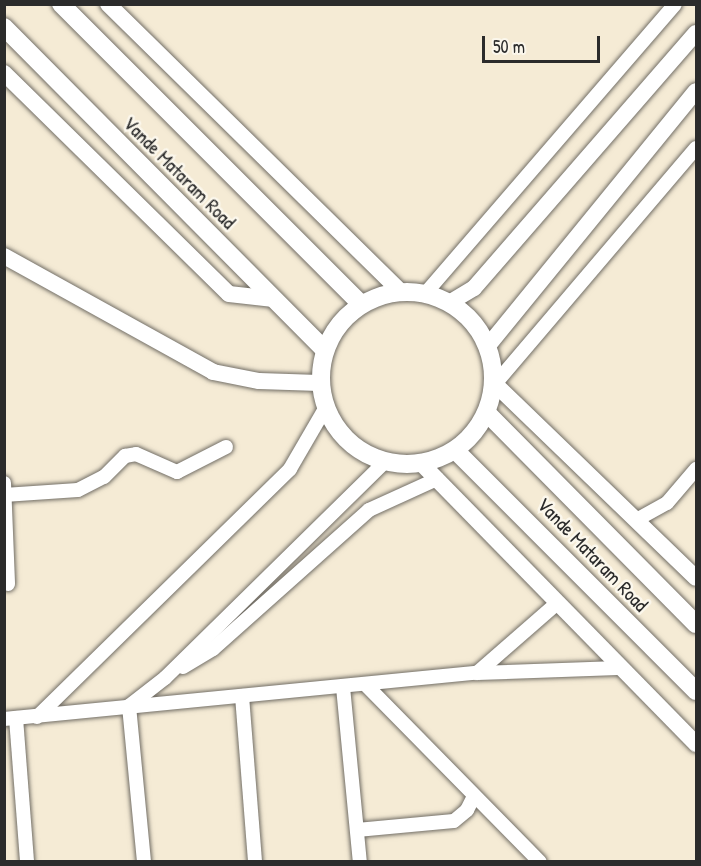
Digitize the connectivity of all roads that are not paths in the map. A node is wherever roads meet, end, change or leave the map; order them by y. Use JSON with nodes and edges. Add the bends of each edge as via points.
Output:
{"nodes":[{"id":1,"x":61,"y":4,"type":"edge"},
{"id":2,"x":108,"y":4,"type":"edge"},
{"id":3,"x":675,"y":4,"type":"edge"},
{"id":4,"x":4,"y":27,"type":"edge"},
{"id":5,"x":696,"y":33,"type":"edge"},
{"id":6,"x":4,"y":73,"type":"edge"},
{"id":7,"x":696,"y":91,"type":"edge"},
{"id":8,"x":696,"y":148,"type":"edge"},
{"id":9,"x":4,"y":256,"type":"edge"},
{"id":10,"x":400,"y":291,"type":"junction"},
{"id":11,"x":424,"y":295,"type":"junction"},
{"id":12,"x":274,"y":299,"type":"junction"},
{"id":13,"x":449,"y":303,"type":"junction"},
{"id":14,"x":361,"y":304,"type":"junction"},
{"id":15,"x":487,"y":347,"type":"junction"},
{"id":16,"x":324,"y":349,"type":"junction"},
{"id":17,"x":319,"y":383,"type":"junction"},
{"id":18,"x":495,"y":384,"type":"junction"},
{"id":19,"x":326,"y":407,"type":"junction"},
{"id":20,"x":487,"y":413,"type":"junction"},
{"id":21,"x":226,"y":447,"type":"dead end"},
{"id":22,"x":455,"y":450,"type":"junction"},
{"id":23,"x":385,"y":462,"type":"junction"},
{"id":24,"x":422,"y":464,"type":"junction"},
{"id":25,"x":696,"y":468,"type":"edge"},
{"id":26,"x":437,"y":479,"type":"junction"},
{"id":27,"x":4,"y":483,"type":"edge"},
{"id":28,"x":5,"y":494,"type":"edge"},
{"id":29,"x":638,"y":519,"type":"junction"},
{"id":30,"x":696,"y":579,"type":"edge"},
{"id":31,"x":8,"y":584,"type":"dead end"},
{"id":32,"x":556,"y":604,"type":"junction"},
{"id":33,"x":696,"y":624,"type":"edge"},
{"id":34,"x":618,"y":668,"type":"junction"},
{"id":35,"x":477,"y":673,"type":"junction"},
{"id":36,"x":165,"y":678,"type":"junction"},
{"id":37,"x":366,"y":685,"type":"junction"},
{"id":38,"x":343,"y":687,"type":"junction"},
{"id":39,"x":696,"y":691,"type":"edge"},
{"id":40,"x":242,"y":696,"type":"junction"},
{"id":41,"x":129,"y":706,"type":"junction"},
{"id":42,"x":37,"y":717,"type":"junction"},
{"id":43,"x":10,"y":719,"type":"edge"},
{"id":44,"x":696,"y":744,"type":"edge"},
{"id":45,"x":474,"y":796,"type":"junction"},
{"id":46,"x":357,"y":830,"type":"junction"},
{"id":47,"x":27,"y":861,"type":"edge"},
{"id":48,"x":144,"y":861,"type":"edge"},
{"id":49,"x":255,"y":861,"type":"edge"},
{"id":50,"x":360,"y":861,"type":"edge"},
{"id":51,"x":540,"y":861,"type":"edge"}],
"edges":[{"from":1,"to":14,"type":"main road","name":"Vande Mataram Road"},
{"from":2,"to":10,"type":"street"},
{"from":3,"to":11,"type":"street"},
{"from":4,"to":12,"type":"main road","name":"Vande Mataram Road"},
{"from":5,"to":13,"type":"street","via":[[474,288]]},
{"from":6,"to":12,"type":"street","via":[[229,294]]},
{"from":7,"to":15,"type":"street"},
{"from":8,"to":18,"type":"street"},
{"from":9,"to":17,"type":"street","via":[[213,372],[259,381]]},
{"from":10,"to":11,"type":"main road"},
{"from":10,"to":14,"type":"main road"},
{"from":11,"to":13,"type":"main road"},
{"from":12,"to":16,"type":"main road","name":"Vande Mataram Road"},
{"from":13,"to":15,"type":"main road","via":[[479,330]]},
{"from":14,"to":16,"type":"main road","via":[[339,323]]},
{"from":15,"to":18,"type":"main road"},
{"from":16,"to":17,"type":"main road"},
{"from":17,"to":19,"type":"main road"},
{"from":18,"to":20,"type":"main road"},
{"from":18,"to":29,"type":"street","via":[[584,474]]},
{"from":19,"to":23,"type":"main road","via":[[329,418],[352,446]]},
{"from":19,"to":42,"type":"street","via":[[290,469]]},
{"from":20,"to":22,"type":"main road","via":[[474,434]]},
{"from":20,"to":33,"type":"main road","name":"Vande Mataram Road"},
{"from":21,"to":28,"type":"street","via":[[177,472],[136,454],[125,456],[104,477],[78,490]]},
{"from":22,"to":24,"type":"main road"},
{"from":22,"to":39,"type":"main road","name":"Vande Mataram Road"},
{"from":23,"to":24,"type":"main road"},
{"from":23,"to":36,"type":"street"},
{"from":24,"to":26,"type":"street"},
{"from":25,"to":29,"type":"street","via":[[668,503]]},
{"from":26,"to":32,"type":"street"},
{"from":26,"to":36,"type":"street","via":[[369,510],[213,649]]},
{"from":27,"to":28,"type":"street"},
{"from":28,"to":31,"type":"street"},
{"from":29,"to":30,"type":"street"},
{"from":32,"to":34,"type":"street"},
{"from":32,"to":35,"type":"street"},
{"from":34,"to":35,"type":"street"},
{"from":34,"to":44,"type":"street"},
{"from":35,"to":37,"type":"street"},
{"from":36,"to":41,"type":"street"},
{"from":37,"to":38,"type":"street"},
{"from":37,"to":45,"type":"street"},
{"from":38,"to":40,"type":"street"},
{"from":38,"to":46,"type":"street"},
{"from":40,"to":41,"type":"street"},
{"from":40,"to":49,"type":"street"},
{"from":41,"to":42,"type":"street"},
{"from":41,"to":48,"type":"street"},
{"from":42,"to":43,"type":"street"},
{"from":43,"to":47,"type":"street"},
{"from":45,"to":46,"type":"street","via":[[467,810],[453,821]]},
{"from":45,"to":51,"type":"street"},
{"from":46,"to":50,"type":"street"}]}
